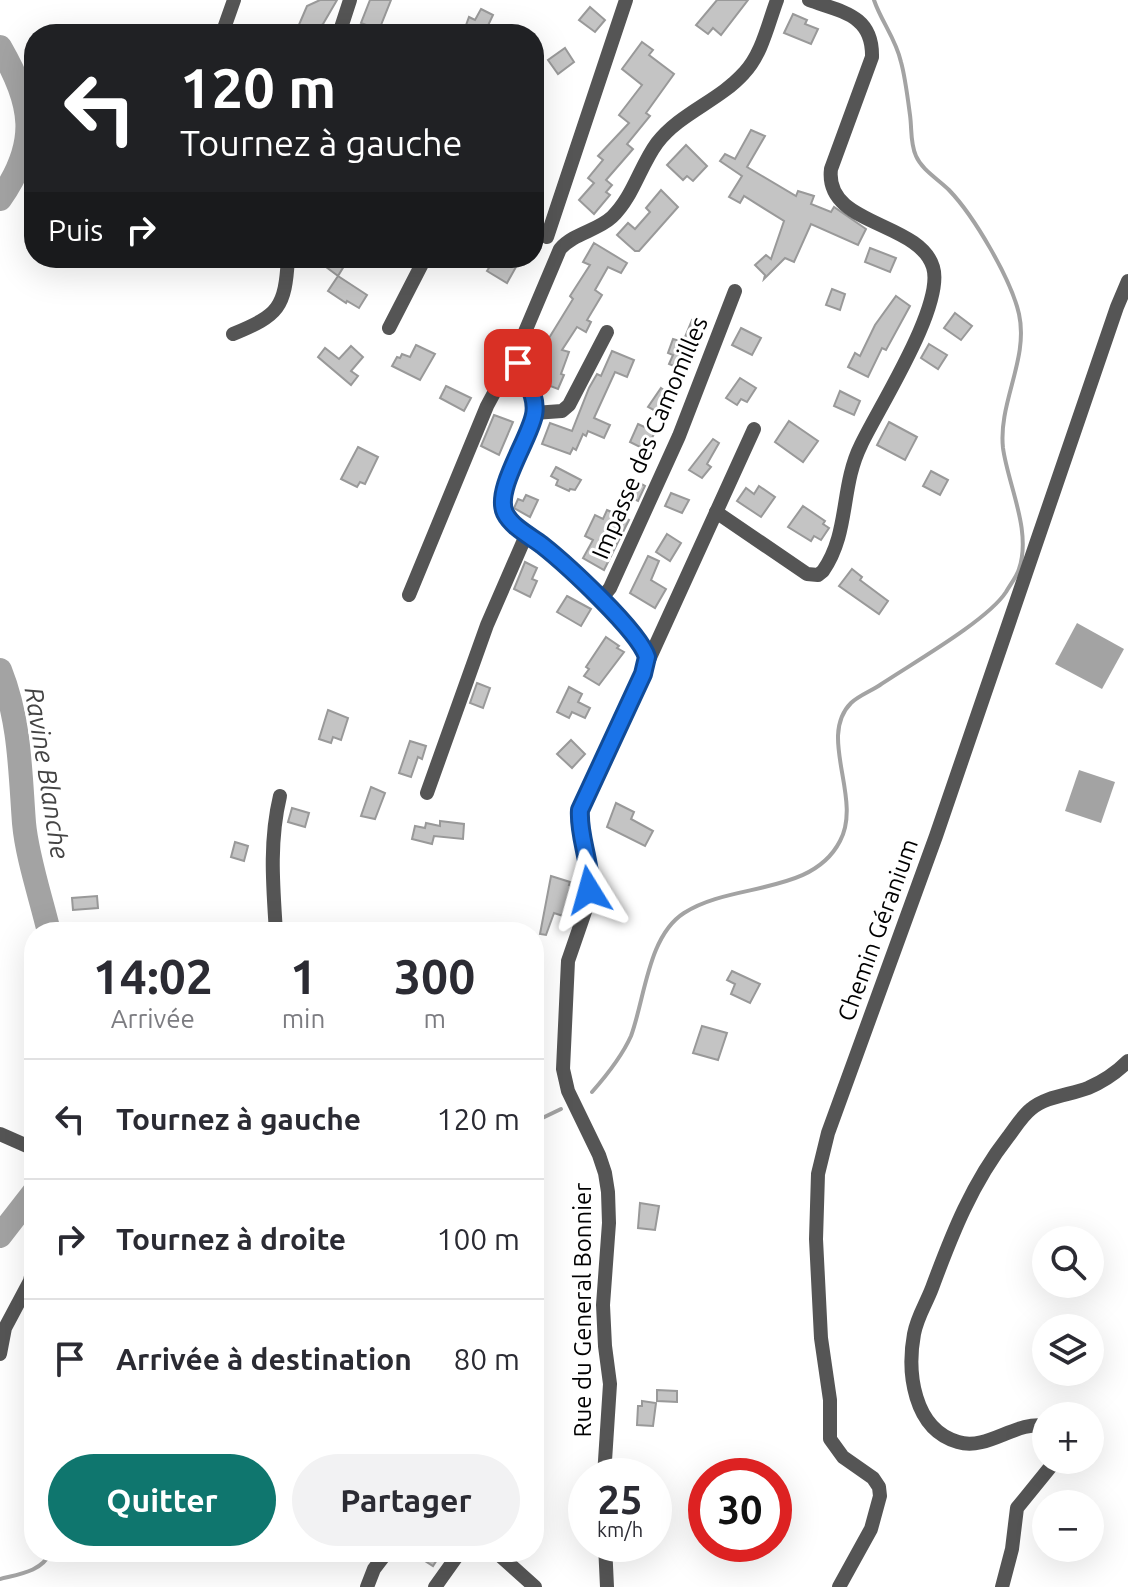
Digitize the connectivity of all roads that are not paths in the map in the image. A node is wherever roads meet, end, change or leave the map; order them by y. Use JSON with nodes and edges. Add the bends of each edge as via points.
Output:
{"nodes":[{"id":1,"x":234,"y":0,"type":"edge"},
{"id":2,"x":350,"y":0,"type":"edge"},
{"id":3,"x":626,"y":0,"type":"edge"},
{"id":4,"x":777,"y":0,"type":"edge"},
{"id":5,"x":809,"y":0,"type":"edge"},
{"id":6,"x":226,"y":24,"type":"edge"},
{"id":7,"x":342,"y":24,"type":"edge"},
{"id":8,"x":544,"y":234,"type":"edge"},
{"id":9,"x":547,"y":237,"type":"junction"},
{"id":10,"x":560,"y":249,"type":"junction"},
{"id":11,"x":288,"y":268,"type":"edge"},
{"id":12,"x":420,"y":268,"type":"edge"},
{"id":13,"x":1128,"y":281,"type":"edge"},
{"id":14,"x":735,"y":291,"type":"dead end"},
{"id":15,"x":389,"y":328,"type":"dead end"},
{"id":16,"x":607,"y":332,"type":"dead end"},
{"id":17,"x":233,"y":334,"type":"dead end"},
{"id":18,"x":519,"y":346,"type":"junction"},
{"id":19,"x":534,"y":413,"type":"junction"},
{"id":20,"x":754,"y":429,"type":"dead end"},
{"id":21,"x":716,"y":512,"type":"junction"},
{"id":22,"x":527,"y":533,"type":"junction"},
{"id":23,"x":409,"y":595,"type":"dead end"},
{"id":24,"x":601,"y":599,"type":"junction"},
{"id":25,"x":647,"y":664,"type":"junction"},
{"id":26,"x":427,"y":793,"type":"dead end"},
{"id":27,"x":280,"y":796,"type":"dead end"},
{"id":28,"x":275,"y":922,"type":"edge"},
{"id":29,"x":1128,"y":1061,"type":"edge"},
{"id":30,"x":0,"y":1134,"type":"edge"},
{"id":31,"x":24,"y":1145,"type":"edge"},
{"id":32,"x":24,"y":1292,"type":"edge"},
{"id":33,"x":0,"y":1354,"type":"edge"},
{"id":34,"x":1032,"y":1426,"type":"edge"},
{"id":35,"x":605,"y":1458,"type":"edge"},
{"id":36,"x":1045,"y":1474,"type":"edge"},
{"id":37,"x":379,"y":1562,"type":"edge"},
{"id":38,"x":453,"y":1562,"type":"edge"},
{"id":39,"x":507,"y":1562,"type":"edge"},
{"id":40,"x":606,"y":1562,"type":"edge"},
{"id":41,"x":367,"y":1587,"type":"edge"},
{"id":42,"x":435,"y":1587,"type":"edge"},
{"id":43,"x":535,"y":1587,"type":"edge"},
{"id":44,"x":607,"y":1587,"type":"edge"},
{"id":45,"x":839,"y":1587,"type":"edge"},
{"id":46,"x":1002,"y":1587,"type":"edge"}],
"edges":[{"from":1,"to":6,"type":"street"},
{"from":2,"to":7,"type":"street"},
{"from":3,"to":9,"type":"street"},
{"from":4,"to":10,"type":"street","via":[[746,71],[658,142],[610,219]]},
{"from":5,"to":21,"type":"street","via":[[853,16],[869,31],[873,44],[830,185],[839,199],[868,220],[916,242],[928,254],[935,271],[933,294],[924,323],[859,448],[844,496],[841,533],[823,571],[807,574]]},
{"from":8,"to":9,"type":"street"},
{"from":9,"to":10,"type":"street"},
{"from":10,"to":18,"type":"street"},
{"from":11,"to":17,"type":"street","via":[[278,307],[262,322]]},
{"from":12,"to":15,"type":"street"},
{"from":13,"to":45,"type":"street","name":"Chemin Géranium","via":[[818,1174],[816,1239],[830,1439],[843,1457],[873,1478],[880,1496],[871,1529]]},
{"from":14,"to":24,"type":"street","name":"Impasse des Camomilles","via":[[679,436]]},
{"from":16,"to":19,"type":"street","via":[[569,405],[562,411]]},
{"from":18,"to":19,"type":"street","via":[[518,363],[533,394]]},
{"from":18,"to":23,"type":"street","via":[[487,406]]},
{"from":19,"to":22,"type":"street","via":[[502,503],[511,521]]},
{"from":20,"to":21,"type":"street","name":"Rue du General Bonnier"},
{"from":21,"to":25,"type":"street","name":"Rue du General Bonnier"},
{"from":22,"to":24,"type":"street"},
{"from":22,"to":26,"type":"street","via":[[487,625]]},
{"from":24,"to":25,"type":"street","via":[[645,650]]},
{"from":25,"to":35,"type":"street","name":"Rue du General Bonnier","via":[[580,810],[590,882],[568,961],[563,1069],[608,1192],[603,1305],[610,1384]]},
{"from":27,"to":28,"type":"street","via":[[271,863]]},
{"from":29,"to":34,"type":"street","via":[[1090,1087],[1030,1109],[1010,1134],[957,1219],[914,1336],[914,1393],[932,1424],[950,1439],[972,1443]]},
{"from":30,"to":31,"type":"street"},
{"from":32,"to":33,"type":"street","via":[[5,1328]]},
{"from":36,"to":46,"type":"street","via":[[1017,1508]]},
{"from":37,"to":41,"type":"street"},
{"from":38,"to":42,"type":"street"},
{"from":39,"to":43,"type":"street"},
{"from":40,"to":44,"type":"street"}]}
